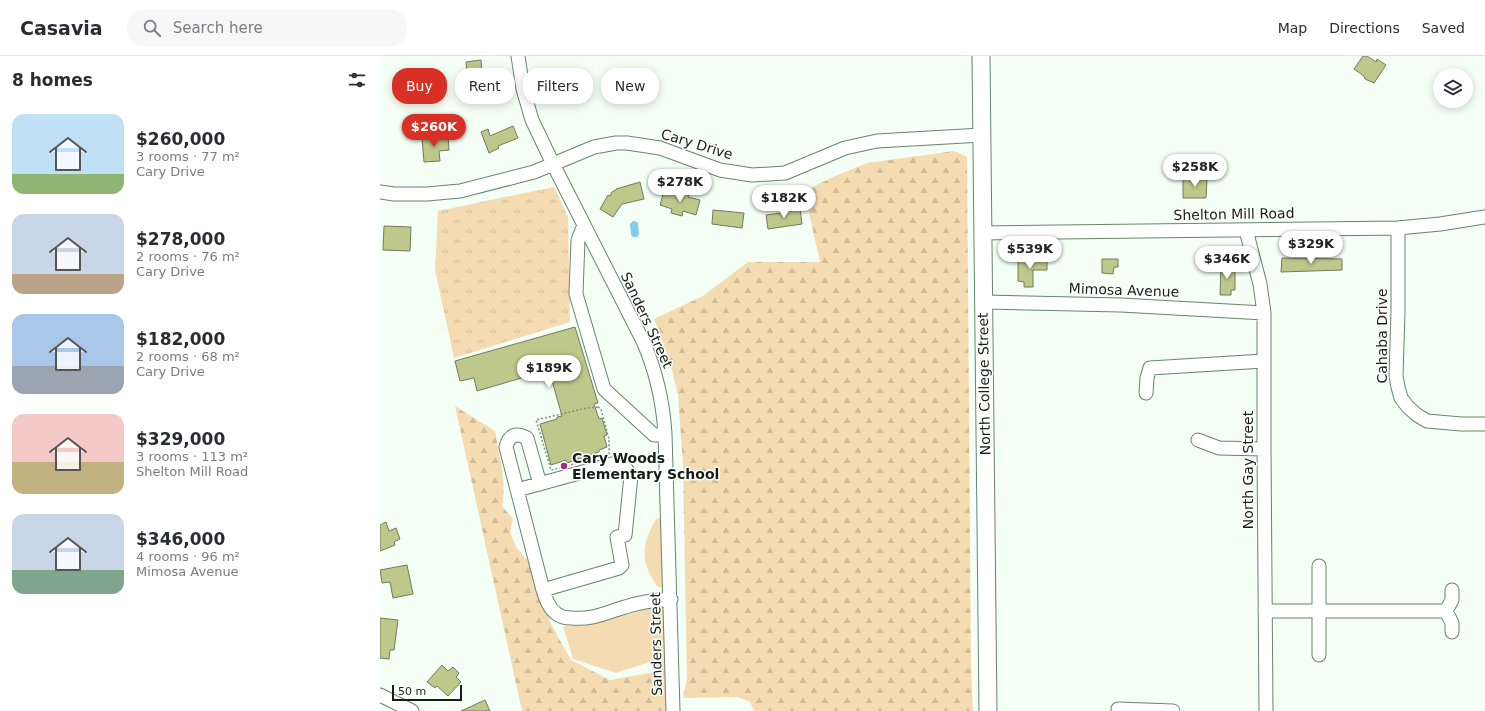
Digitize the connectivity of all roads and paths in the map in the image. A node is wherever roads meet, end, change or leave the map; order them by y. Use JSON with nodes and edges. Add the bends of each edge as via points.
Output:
{"nodes":[{"id":1,"x":518,"y":56,"type":"edge"},
{"id":2,"x":981,"y":56,"type":"edge"},
{"id":3,"x":982,"y":135,"type":"junction"},
{"id":4,"x":553,"y":164,"type":"junction"},
{"id":5,"x":380,"y":192,"type":"edge"},
{"id":6,"x":1485,"y":217,"type":"edge"},
{"id":7,"x":584,"y":226,"type":"junction"},
{"id":8,"x":1398,"y":228,"type":"junction"},
{"id":9,"x":1246,"y":230,"type":"junction"},
{"id":10,"x":982,"y":233,"type":"junction"},
{"id":11,"x":983,"y":302,"type":"junction"},
{"id":12,"x":1264,"y":313,"type":"junction"},
{"id":13,"x":1264,"y":361,"type":"junction"},
{"id":14,"x":1146,"y":393,"type":"dead end"},
{"id":15,"x":1485,"y":424,"type":"edge"},
{"id":16,"x":605,"y":427,"type":"joint"},
{"id":17,"x":665,"y":434,"type":"junction"},
{"id":18,"x":1198,"y":440,"type":"dead end"},
{"id":19,"x":1264,"y":449,"type":"junction"},
{"id":20,"x":540,"y":484,"type":"junction"},
{"id":21,"x":517,"y":490,"type":"junction"},
{"id":22,"x":1319,"y":566,"type":"dead end"},
{"id":23,"x":543,"y":590,"type":"junction"},
{"id":24,"x":1452,"y":590,"type":"dead end"},
{"id":25,"x":671,"y":598,"type":"junction"},
{"id":26,"x":1446,"y":610,"type":"junction"},
{"id":27,"x":1265,"y":611,"type":"junction"},
{"id":28,"x":1319,"y":611,"type":"junction"},
{"id":29,"x":1452,"y":632,"type":"dead end"},
{"id":30,"x":1319,"y":655,"type":"dead end"},
{"id":31,"x":380,"y":695,"type":"edge"},
{"id":32,"x":1118,"y":709,"type":"dead end"},
{"id":33,"x":412,"y":711,"type":"edge"},
{"id":34,"x":673,"y":711,"type":"edge"},
{"id":35,"x":988,"y":711,"type":"edge"},
{"id":36,"x":1173,"y":711,"type":"edge"},
{"id":37,"x":1266,"y":711,"type":"edge"}],
"edges":[{"from":1,"to":4,"type":"street","name":"Sanders Street","via":[[523,89],[532,120]]},
{"from":2,"to":3,"type":"main road","name":"North College Street"},
{"from":3,"to":4,"type":"street","name":"Cary Drive","via":[[870,142],[845,148],[785,173],[752,176],[720,170],[660,148],[627,143],[594,147]]},
{"from":3,"to":10,"type":"main road","name":"North College Street"},
{"from":4,"to":5,"type":"street","name":"Cary Drive","via":[[534,172],[460,191],[427,194]]},
{"from":4,"to":7,"type":"street","name":"Sanders Street"},
{"from":6,"to":8,"type":"street","name":"Shelton Mill Road"},
{"from":7,"to":17,"type":"street","name":"Sanders Street","via":[[650,357],[663,407]]},
{"from":7,"to":17,"type":"street","via":[[578,240],[576,294],[604,388],[654,434]]},
{"from":8,"to":9,"type":"street","name":"Shelton Mill Road"},
{"from":8,"to":15,"type":"street","name":"Cahaba Drive","via":[[1396,376],[1402,398],[1408,407],[1427,421]]},
{"from":9,"to":10,"type":"street","name":"Shelton Mill Road"},
{"from":9,"to":12,"type":"street","name":"North Gay Street","via":[[1260,284]]},
{"from":10,"to":11,"type":"main road","name":"North College Street"},
{"from":11,"to":12,"type":"street","name":"Mimosa Avenue","via":[[1121,305]]},
{"from":11,"to":35,"type":"main road","name":"North College Street"},
{"from":12,"to":13,"type":"street","name":"North Gay Street"},
{"from":13,"to":14,"type":"street","via":[[1150,368]]},
{"from":13,"to":19,"type":"street","name":"North Gay Street"},
{"from":16,"to":16,"type":"path","via":[[601,409],[598,407],[536,420],[551,470],[609,455],[609,440]]},
{"from":17,"to":25,"type":"street","name":"Sanders Street"},
{"from":18,"to":19,"type":"street","via":[[1219,448]]},
{"from":19,"to":27,"type":"street","name":"North Gay Street"},
{"from":20,"to":21,"type":"street"},
{"from":20,"to":21,"type":"street","via":[[527,438],[513,435],[506,447]]},
{"from":20,"to":23,"type":"street","via":[[612,464],[623,466],[631,476],[625,535],[617,537],[622,565]]},
{"from":21,"to":23,"type":"street"},
{"from":22,"to":28,"type":"street"},
{"from":23,"to":25,"type":"street","via":[[552,610],[558,615],[582,619],[604,615],[625,606]]},
{"from":24,"to":26,"type":"street","via":[[1452,600]]},
{"from":25,"to":34,"type":"street","name":"Sanders Street"},
{"from":26,"to":28,"type":"street"},
{"from":26,"to":29,"type":"street","via":[[1452,623]]},
{"from":27,"to":28,"type":"street"},
{"from":27,"to":37,"type":"street","name":"North Gay Street"},
{"from":28,"to":30,"type":"street"},
{"from":31,"to":33,"type":"street"},
{"from":32,"to":36,"type":"street"}]}
